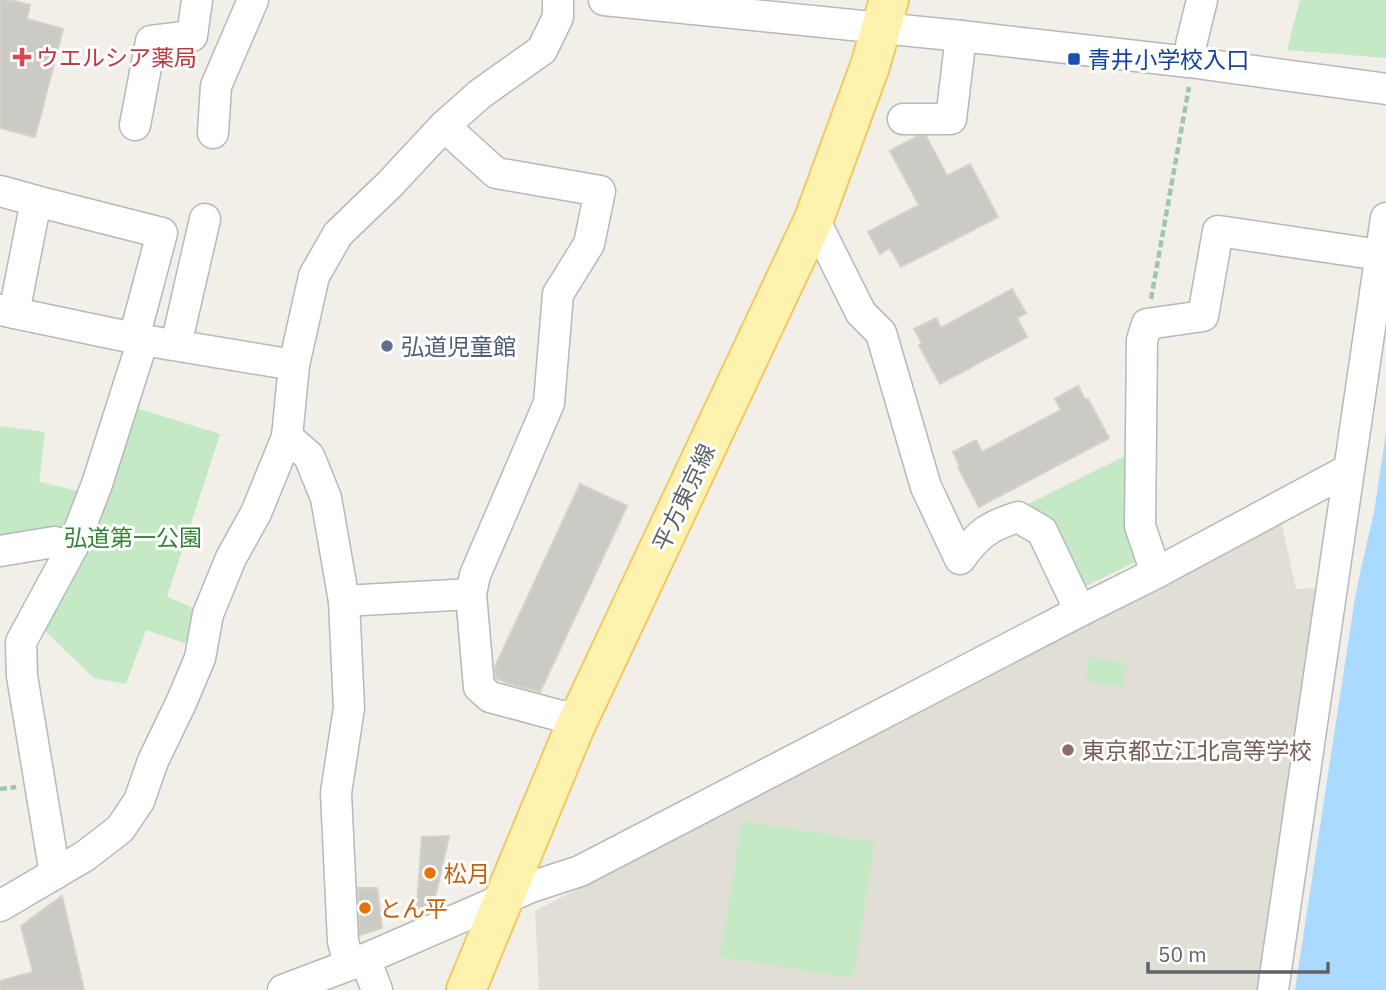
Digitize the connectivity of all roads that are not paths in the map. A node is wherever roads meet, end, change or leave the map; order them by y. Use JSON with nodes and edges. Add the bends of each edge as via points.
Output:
{"nodes":[{"id":1,"x":197,"y":0,"type":"edge"},
{"id":2,"x":253,"y":0,"type":"edge"},
{"id":3,"x":558,"y":0,"type":"edge"},
{"id":4,"x":604,"y":0,"type":"edge"},
{"id":5,"x":1202,"y":0,"type":"edge"},
{"id":6,"x":641,"y":2,"type":"edge"},
{"id":7,"x":885,"y":14,"type":"edge"},
{"id":8,"x":961,"y":36,"type":"junction"},
{"id":9,"x":1189,"y":62,"type":"junction"},
{"id":10,"x":1386,"y":89,"type":"edge"},
{"id":11,"x":903,"y":119,"type":"dead end"},
{"id":12,"x":135,"y":125,"type":"dead end"},
{"id":13,"x":444,"y":126,"type":"junction"},
{"id":14,"x":213,"y":133,"type":"dead end"},
{"id":15,"x":0,"y":191,"type":"edge"},
{"id":16,"x":36,"y":201,"type":"junction"},
{"id":17,"x":1386,"y":218,"type":"edge"},
{"id":18,"x":205,"y":219,"type":"dead end"},
{"id":19,"x":814,"y":219,"type":"junction"},
{"id":20,"x":1380,"y":255,"type":"junction"},
{"id":21,"x":7,"y":311,"type":"edge"},
{"id":22,"x":139,"y":339,"type":"junction"},
{"id":23,"x":176,"y":345,"type":"junction"},
{"id":24,"x":294,"y":365,"type":"junction"},
{"id":25,"x":287,"y":437,"type":"junction"},
{"id":26,"x":1348,"y":470,"type":"junction"},
{"id":27,"x":73,"y":546,"type":"junction"},
{"id":28,"x":0,"y":551,"type":"edge"},
{"id":29,"x":1156,"y":573,"type":"junction"},
{"id":30,"x":471,"y":594,"type":"junction"},
{"id":31,"x":344,"y":601,"type":"junction"},
{"id":32,"x":1080,"y":611,"type":"junction"},
{"id":33,"x":579,"y":718,"type":"junction"},
{"id":34,"x":55,"y":874,"type":"junction"},
{"id":35,"x":502,"y":899,"type":"junction"},
{"id":36,"x":0,"y":906,"type":"edge"},
{"id":37,"x":357,"y":962,"type":"junction"},
{"id":38,"x":283,"y":990,"type":"edge"},
{"id":39,"x":377,"y":990,"type":"edge"},
{"id":40,"x":466,"y":990,"type":"edge"},
{"id":41,"x":1273,"y":990,"type":"edge"}],
"edges":[{"from":1,"to":12,"type":"street","via":[[192,36],[150,41]]},
{"from":2,"to":14,"type":"street","via":[[216,86]]},
{"from":3,"to":13,"type":"street","via":[[558,17],[542,50]]},
{"from":4,"to":6,"type":"street"},
{"from":5,"to":9,"type":"street"},
{"from":6,"to":7,"type":"street"},
{"from":7,"to":8,"type":"street"},
{"from":7,"to":19,"type":"main road","name":"平方東京線"},
{"from":8,"to":9,"type":"street"},
{"from":8,"to":11,"type":"street","via":[[951,118]]},
{"from":9,"to":10,"type":"street"},
{"from":13,"to":24,"type":"street","via":[[338,234],[314,276]]},
{"from":13,"to":30,"type":"street","via":[[496,173],[612,191],[589,244],[558,294],[549,403]]},
{"from":15,"to":16,"type":"street"},
{"from":16,"to":21,"type":"street"},
{"from":16,"to":22,"type":"street","via":[[162,233]]},
{"from":17,"to":20,"type":"street"},
{"from":18,"to":23,"type":"street"},
{"from":19,"to":32,"type":"street","via":[[861,313],[881,333],[926,487],[960,559],[975,538],[1018,517],[1042,530]]},
{"from":19,"to":33,"type":"main road","name":"平方東京線"},
{"from":20,"to":26,"type":"street"},
{"from":20,"to":29,"type":"street","via":[[1218,231],[1203,316],[1147,324],[1142,340],[1140,526]]},
{"from":21,"to":22,"type":"street"},
{"from":22,"to":23,"type":"street"},
{"from":22,"to":27,"type":"street","via":[[97,484]]},
{"from":23,"to":24,"type":"street"},
{"from":24,"to":25,"type":"street"},
{"from":25,"to":31,"type":"street","via":[[309,456],[326,498]]},
{"from":25,"to":34,"type":"street","via":[[208,614],[200,657],[139,801],[120,829]]},
{"from":26,"to":29,"type":"street"},
{"from":26,"to":41,"type":"street"},
{"from":27,"to":28,"type":"street","via":[[54,541]]},
{"from":27,"to":34,"type":"street","via":[[21,642],[22,676]]},
{"from":29,"to":32,"type":"street"},
{"from":30,"to":31,"type":"street"},
{"from":30,"to":33,"type":"street","via":[[478,687],[490,697]]},
{"from":31,"to":37,"type":"street","via":[[349,708],[336,793],[343,941]]},
{"from":32,"to":35,"type":"street","via":[[580,871]]},
{"from":33,"to":35,"type":"main road","name":"平方東京線"},
{"from":34,"to":36,"type":"street"},
{"from":35,"to":37,"type":"street"},
{"from":35,"to":40,"type":"main road","name":"平方東京線"},
{"from":37,"to":38,"type":"street"},
{"from":37,"to":39,"type":"street"}]}
